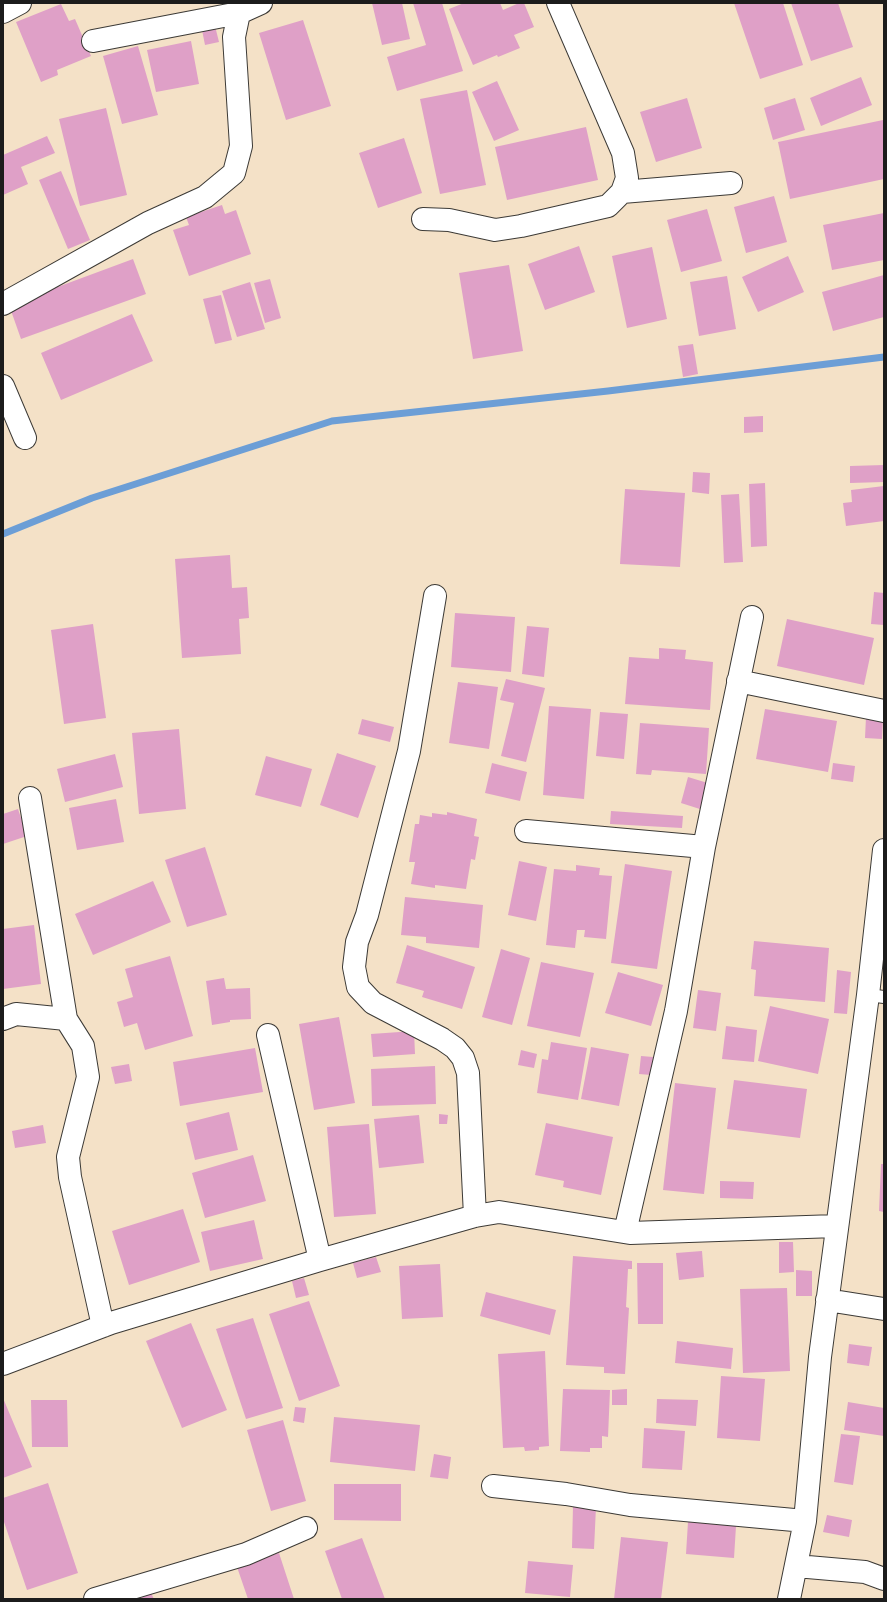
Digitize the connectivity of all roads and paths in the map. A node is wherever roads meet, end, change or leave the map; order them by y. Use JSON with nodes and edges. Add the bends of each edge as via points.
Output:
{"nodes":[{"id":1,"x":20,"y":3,"type":"edge"},
{"id":2,"x":261,"y":3,"type":"edge"},
{"id":3,"x":558,"y":3,"type":"edge"},
{"id":4,"x":3,"y":12,"type":"edge"},
{"id":5,"x":239,"y":13,"type":"junction"},
{"id":6,"x":93,"y":41,"type":"dead end"},
{"id":7,"x":732,"y":183,"type":"dead end"},
{"id":8,"x":622,"y":192,"type":"junction"},
{"id":9,"x":423,"y":218,"type":"dead end"},
{"id":10,"x":3,"y":304,"type":"edge"},
{"id":11,"x":3,"y":386,"type":"edge"},
{"id":12,"x":25,"y":438,"type":"dead end"},
{"id":13,"x":435,"y":596,"type":"dead end"},
{"id":14,"x":752,"y":618,"type":"dead end"},
{"id":15,"x":738,"y":681,"type":"junction"},
{"id":16,"x":884,"y":710,"type":"edge"},
{"id":17,"x":30,"y":798,"type":"dead end"},
{"id":18,"x":526,"y":831,"type":"dead end"},
{"id":19,"x":704,"y":847,"type":"junction"},
{"id":20,"x":884,"y":850,"type":"edge"},
{"id":21,"x":876,"y":996,"type":"edge"},
{"id":22,"x":3,"y":1019,"type":"edge"},
{"id":23,"x":66,"y":1019,"type":"junction"},
{"id":24,"x":268,"y":1035,"type":"dead end"},
{"id":25,"x":475,"y":1216,"type":"junction"},
{"id":26,"x":836,"y":1226,"type":"junction"},
{"id":27,"x":625,"y":1232,"type":"junction"},
{"id":28,"x":320,"y":1260,"type":"junction"},
{"id":29,"x":827,"y":1300,"type":"junction"},
{"id":30,"x":884,"y":1309,"type":"edge"},
{"id":31,"x":103,"y":1326,"type":"junction"},
{"id":32,"x":3,"y":1364,"type":"edge"},
{"id":33,"x":493,"y":1486,"type":"dead end"},
{"id":34,"x":804,"y":1521,"type":"junction"},
{"id":35,"x":306,"y":1528,"type":"dead end"},
{"id":36,"x":796,"y":1566,"type":"junction"},
{"id":37,"x":884,"y":1579,"type":"edge"},
{"id":38,"x":96,"y":1599,"type":"edge"},
{"id":39,"x":788,"y":1599,"type":"edge"}],
"edges":[{"from":1,"to":4,"type":"street"},
{"from":2,"to":5,"type":"street"},
{"from":3,"to":8,"type":"street","via":[[623,153],[627,178]]},
{"from":5,"to":6,"type":"street"},
{"from":5,"to":10,"type":"street","via":[[234,37],[242,146],[234,173],[205,197],[148,223]]},
{"from":7,"to":8,"type":"street"},
{"from":8,"to":9,"type":"street","via":[[608,206],[495,230],[449,220]]},
{"from":11,"to":12,"type":"street"},
{"from":13,"to":25,"type":"street","via":[[409,752],[367,915],[356,942],[354,967],[358,987],[373,1003],[442,1039],[455,1048],[463,1058],[468,1073]]},
{"from":14,"to":15,"type":"street"},
{"from":15,"to":16,"type":"street"},
{"from":15,"to":19,"type":"street"},
{"from":17,"to":23,"type":"street"},
{"from":18,"to":19,"type":"street"},
{"from":19,"to":27,"type":"street","via":[[676,1011]]},
{"from":20,"to":21,"type":"street"},
{"from":21,"to":26,"type":"street"},
{"from":22,"to":23,"type":"street","via":[[16,1014]]},
{"from":23,"to":31,"type":"street","via":[[83,1046],[88,1077],[68,1157],[70,1177]]},
{"from":24,"to":28,"type":"street"},
{"from":25,"to":27,"type":"street","via":[[499,1212]]},
{"from":25,"to":28,"type":"street"},
{"from":26,"to":27,"type":"street"},
{"from":26,"to":29,"type":"street"},
{"from":28,"to":31,"type":"street"},
{"from":29,"to":30,"type":"street"},
{"from":29,"to":34,"type":"street"},
{"from":31,"to":32,"type":"street"},
{"from":33,"to":34,"type":"street","via":[[566,1494],[630,1505]]},
{"from":34,"to":36,"type":"street"},
{"from":35,"to":38,"type":"street","via":[[246,1554]]},
{"from":36,"to":37,"type":"street","via":[[865,1572]]},
{"from":36,"to":39,"type":"street"}]}
